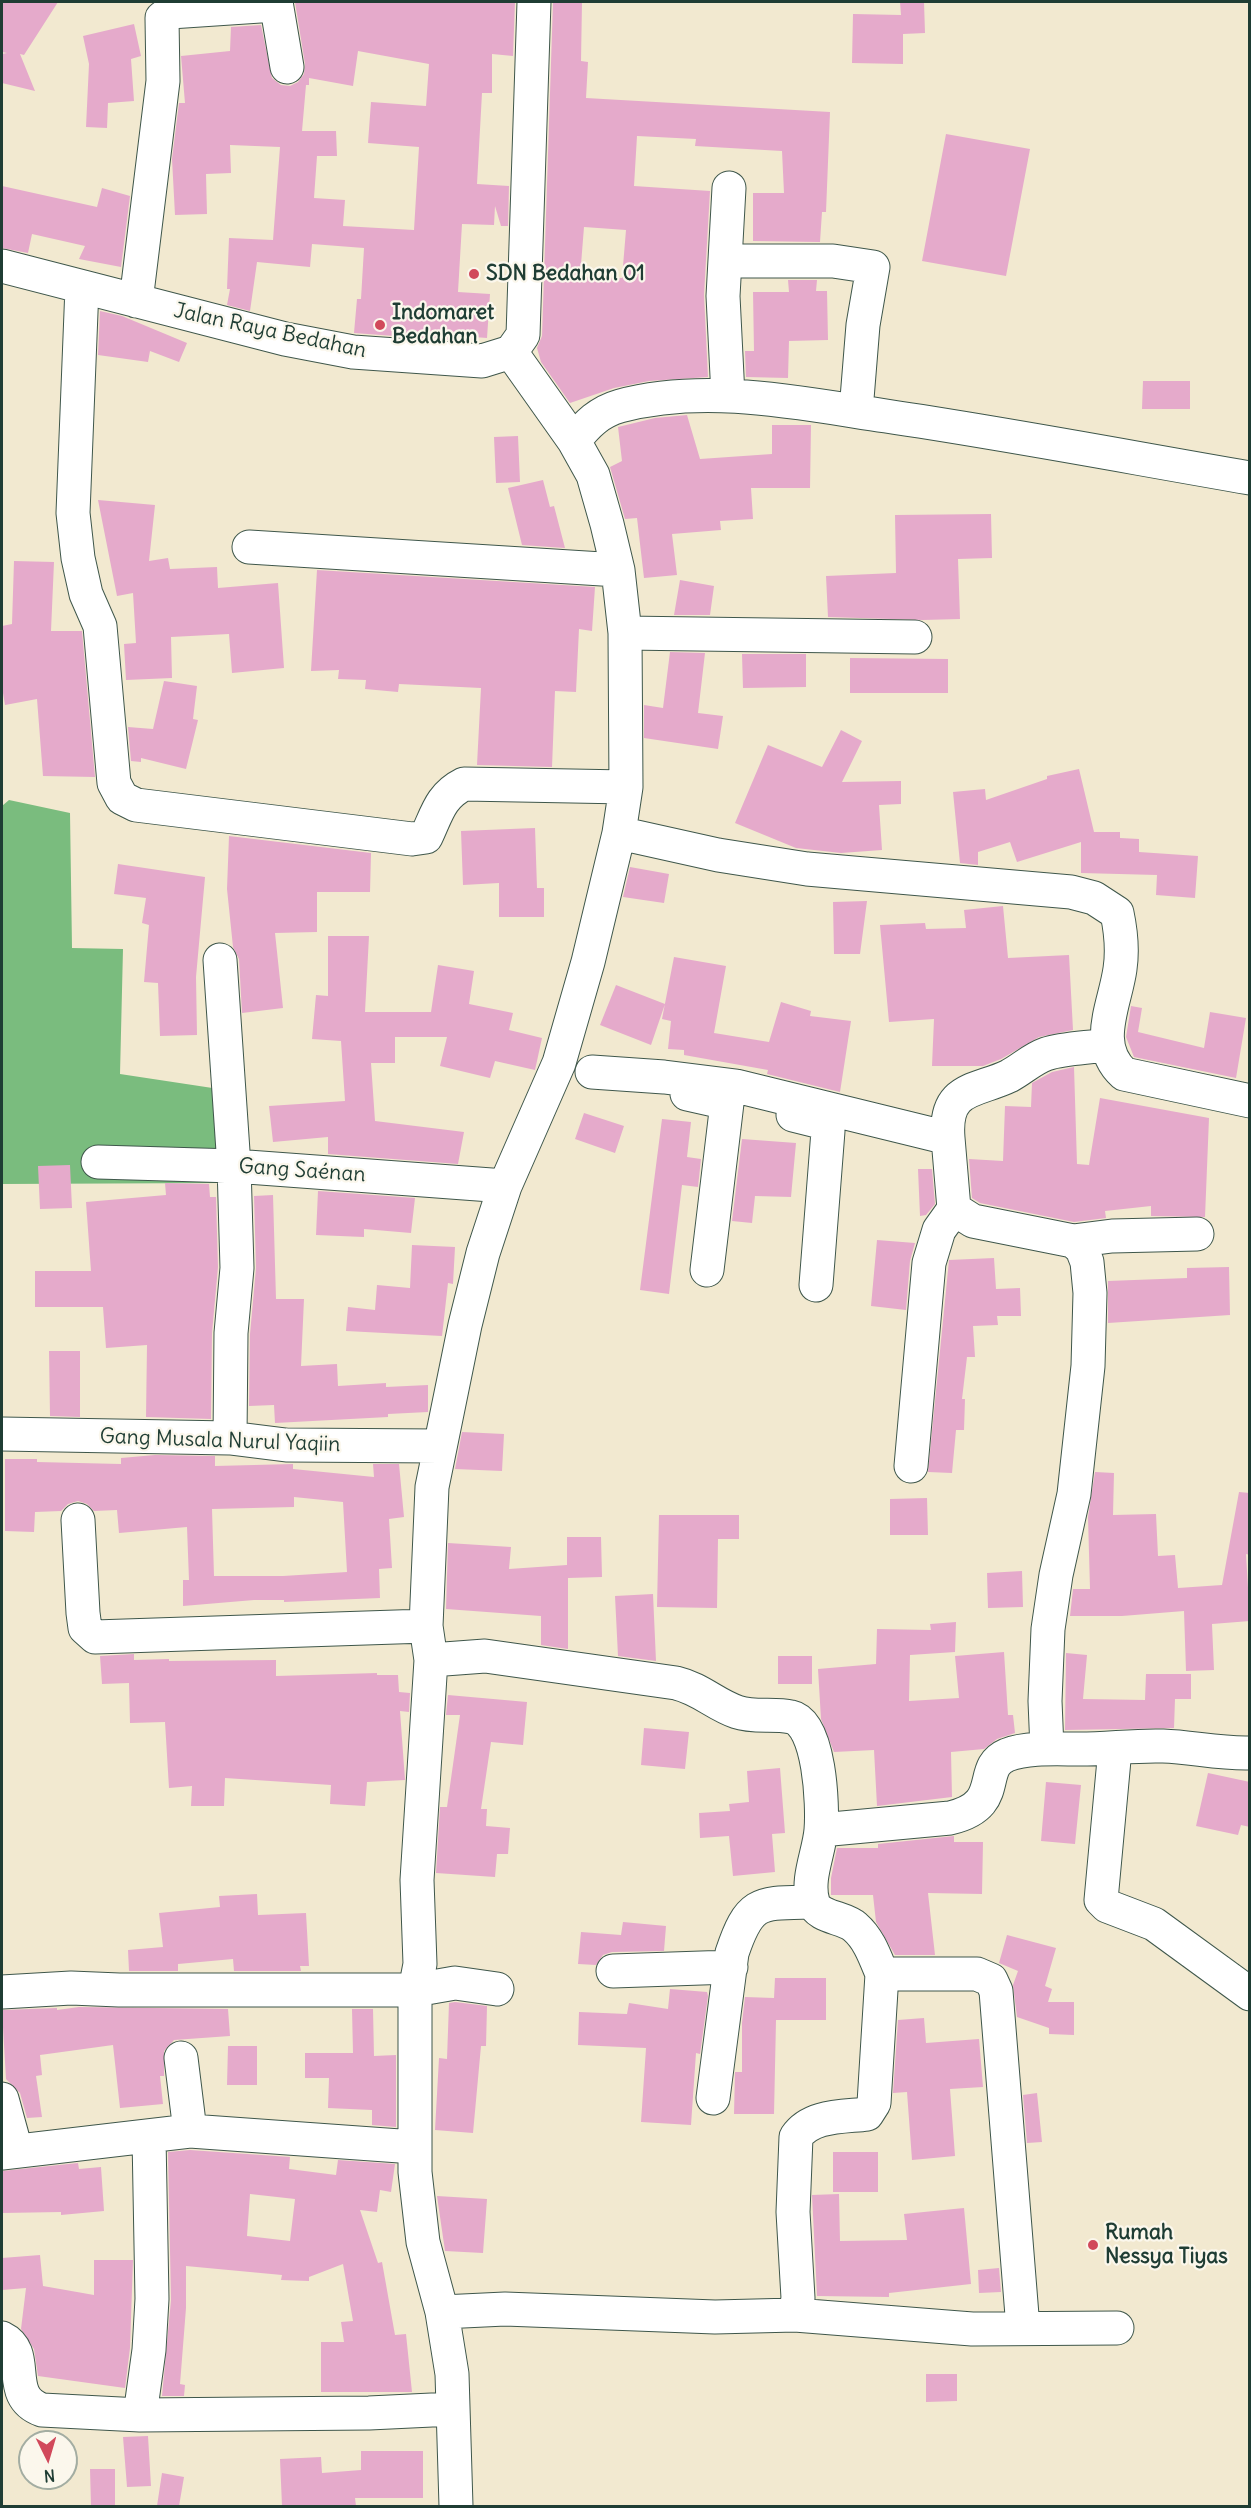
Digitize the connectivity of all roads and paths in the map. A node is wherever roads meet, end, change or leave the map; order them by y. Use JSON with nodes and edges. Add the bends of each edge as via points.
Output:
{"nodes":[{"id":1,"x":268,"y":2,"type":"edge"},
{"id":2,"x":276,"y":2,"type":"edge"},
{"id":3,"x":534,"y":2,"type":"edge"},
{"id":4,"x":287,"y":67,"type":"dead end"},
{"id":5,"x":729,"y":188,"type":"dead end"},
{"id":6,"x":726,"y":261,"type":"junction"},
{"id":7,"x":2,"y":266,"type":"edge"},
{"id":8,"x":82,"y":286,"type":"junction"},
{"id":9,"x":136,"y":301,"type":"junction"},
{"id":10,"x":512,"y":352,"type":"junction"},
{"id":11,"x":728,"y":396,"type":"junction"},
{"id":12,"x":856,"y":411,"type":"junction"},
{"id":13,"x":574,"y":441,"type":"junction"},
{"id":14,"x":1250,"y":478,"type":"edge"},
{"id":15,"x":249,"y":547,"type":"dead end"},
{"id":16,"x":618,"y":570,"type":"junction"},
{"id":17,"x":625,"y":633,"type":"junction"},
{"id":18,"x":915,"y":637,"type":"dead end"},
{"id":19,"x":626,"y":787,"type":"junction"},
{"id":20,"x":619,"y":832,"type":"junction"},
{"id":21,"x":220,"y":960,"type":"dead end"},
{"id":22,"x":1106,"y":1045,"type":"junction"},
{"id":23,"x":559,"y":1063,"type":"junction"},
{"id":24,"x":592,"y":1072,"type":"junction"},
{"id":25,"x":1250,"y":1101,"type":"edge"},
{"id":26,"x":727,"y":1103,"type":"junction"},
{"id":27,"x":948,"y":1138,"type":"junction"},
{"id":28,"x":98,"y":1162,"type":"dead end"},
{"id":29,"x":234,"y":1166,"type":"junction"},
{"id":30,"x":505,"y":1186,"type":"junction"},
{"id":31,"x":954,"y":1209,"type":"junction"},
{"id":32,"x":1197,"y":1234,"type":"dead end"},
{"id":33,"x":1073,"y":1241,"type":"junction"},
{"id":34,"x":707,"y":1270,"type":"dead end"},
{"id":35,"x":816,"y":1285,"type":"dead end"},
{"id":36,"x":2,"y":1434,"type":"edge"},
{"id":37,"x":230,"y":1438,"type":"junction"},
{"id":38,"x":440,"y":1446,"type":"junction"},
{"id":39,"x":911,"y":1466,"type":"dead end"},
{"id":40,"x":78,"y":1520,"type":"dead end"},
{"id":41,"x":426,"y":1626,"type":"junction"},
{"id":42,"x":431,"y":1660,"type":"junction"},
{"id":43,"x":1047,"y":1749,"type":"junction"},
{"id":44,"x":1115,"y":1749,"type":"junction"},
{"id":45,"x":1250,"y":1753,"type":"edge"},
{"id":46,"x":821,"y":1830,"type":"junction"},
{"id":47,"x":813,"y":1902,"type":"junction"},
{"id":48,"x":731,"y":1967,"type":"junction"},
{"id":49,"x":613,"y":1971,"type":"dead end"},
{"id":50,"x":882,"y":1974,"type":"junction"},
{"id":51,"x":415,"y":1989,"type":"junction"},
{"id":52,"x":496,"y":1989,"type":"dead end"},
{"id":53,"x":2,"y":1992,"type":"edge"},
{"id":54,"x":1250,"y":1994,"type":"edge"},
{"id":55,"x":181,"y":2058,"type":"dead end"},
{"id":56,"x":2,"y":2098,"type":"edge"},
{"id":57,"x":713,"y":2098,"type":"dead end"},
{"id":58,"x":190,"y":2131,"type":"junction"},
{"id":59,"x":149,"y":2137,"type":"junction"},
{"id":60,"x":414,"y":2147,"type":"junction"},
{"id":61,"x":9,"y":2152,"type":"edge"},
{"id":62,"x":442,"y":2312,"type":"junction"},
{"id":63,"x":795,"y":2315,"type":"junction"},
{"id":64,"x":1023,"y":2328,"type":"junction"},
{"id":65,"x":1108,"y":2329,"type":"dead end"},
{"id":66,"x":2,"y":2338,"type":"edge"},
{"id":67,"x":453,"y":2409,"type":"junction"},
{"id":68,"x":140,"y":2415,"type":"junction"},
{"id":69,"x":456,"y":2506,"type":"edge"}],
"edges":[{"from":1,"to":9,"type":"street","via":[[260,6],[170,12],[162,18],[163,81]]},
{"from":2,"to":4,"type":"street"},
{"from":3,"to":10,"type":"street","via":[[523,335]]},
{"from":5,"to":6,"type":"street"},
{"from":6,"to":11,"type":"street","via":[[724,351]]},
{"from":6,"to":12,"type":"street","via":[[833,261],[873,267],[863,325]]},
{"from":7,"to":8,"type":"street","name":"Jalan Raya Bedahan"},
{"from":8,"to":9,"type":"street","name":"Jalan Raya Bedahan"},
{"from":8,"to":19,"type":"street","via":[[73,513],[86,594],[100,626],[114,783],[122,798],[136,805],[412,839],[426,837],[436,809],[449,792],[464,784]]},
{"from":9,"to":10,"type":"street","name":"Jalan Raya Bedahan","via":[[352,352],[482,361]]},
{"from":10,"to":13,"type":"street"},
{"from":11,"to":12,"type":"street"},
{"from":11,"to":13,"type":"street","via":[[656,399],[618,406],[599,414]]},
{"from":12,"to":14,"type":"street"},
{"from":13,"to":16,"type":"street","via":[[593,476]]},
{"from":15,"to":16,"type":"street"},
{"from":16,"to":17,"type":"street"},
{"from":17,"to":18,"type":"street"},
{"from":17,"to":19,"type":"street"},
{"from":19,"to":20,"type":"street"},
{"from":20,"to":22,"type":"street","via":[[718,855],[807,869],[1048,889],[1094,898],[1117,913],[1122,940]]},
{"from":20,"to":23,"type":"street"},
{"from":21,"to":29,"type":"street"},
{"from":22,"to":25,"type":"street","via":[[1114,1065],[1124,1074]]},
{"from":22,"to":27,"type":"street","via":[[1044,1055],[1008,1076],[963,1093],[953,1108]]},
{"from":23,"to":24,"type":"street"},
{"from":23,"to":30,"type":"street"},
{"from":24,"to":26,"type":"street"},
{"from":24,"to":27,"type":"street","via":[[736,1086]]},
{"from":26,"to":34,"type":"street"},
{"from":26,"to":35,"type":"street","via":[[825,1123],[828,1131]]},
{"from":27,"to":31,"type":"street"},
{"from":28,"to":29,"type":"street","name":"Gang Saénan"},
{"from":29,"to":30,"type":"street","name":"Gang Saénan"},
{"from":29,"to":37,"type":"street","via":[[237,1269],[231,1333]]},
{"from":30,"to":38,"type":"street","via":[[465,1324]]},
{"from":31,"to":33,"type":"street","via":[[973,1221]]},
{"from":31,"to":39,"type":"street","via":[[939,1230],[929,1263]]},
{"from":32,"to":33,"type":"street"},
{"from":33,"to":43,"type":"street","via":[[1082,1249],[1087,1262],[1088,1366],[1074,1494],[1048,1629]]},
{"from":36,"to":37,"type":"street","name":"Gang Musala Nurul Yaqiin"},
{"from":37,"to":38,"type":"street","name":"Gang Musala Nurul Yaqiin","via":[[286,1444]]},
{"from":38,"to":41,"type":"street","via":[[432,1487]]},
{"from":40,"to":41,"type":"street","via":[[83,1613],[86,1628],[94,1637]]},
{"from":41,"to":42,"type":"street"},
{"from":42,"to":46,"type":"street","via":[[485,1656],[676,1683],[692,1687],[739,1713],[792,1717],[802,1722],[812,1739],[819,1778]]},
{"from":42,"to":51,"type":"street","via":[[417,1880],[420,1964]]},
{"from":43,"to":44,"type":"street"},
{"from":43,"to":46,"type":"street","via":[[1007,1755],[999,1761],[991,1771],[988,1792],[981,1804],[968,1814]]},
{"from":44,"to":45,"type":"street","via":[[1159,1746]]},
{"from":44,"to":54,"type":"street","via":[[1101,1900],[1154,1924]]},
{"from":46,"to":47,"type":"street","via":[[815,1855]]},
{"from":47,"to":48,"type":"street","via":[[767,1903],[757,1907],[740,1930]]},
{"from":47,"to":50,"type":"street","via":[[825,1914],[855,1927],[871,1947]]},
{"from":48,"to":49,"type":"street"},
{"from":48,"to":57,"type":"street"},
{"from":50,"to":63,"type":"street","via":[[874,2103],[867,2114],[812,2121],[802,2126],[796,2137]]},
{"from":50,"to":64,"type":"street","via":[[978,1974],[991,1980],[996,1991]]},
{"from":51,"to":52,"type":"street","via":[[455,1983]]},
{"from":51,"to":53,"type":"street","via":[[71,1988]]},
{"from":51,"to":60,"type":"street"},
{"from":55,"to":58,"type":"street"},
{"from":56,"to":61,"type":"street"},
{"from":58,"to":59,"type":"street"},
{"from":58,"to":60,"type":"street"},
{"from":59,"to":61,"type":"street"},
{"from":59,"to":68,"type":"street","via":[[152,2300]]},
{"from":60,"to":62,"type":"street","via":[[423,2242]]},
{"from":62,"to":63,"type":"street","via":[[505,2309],[715,2317]]},
{"from":62,"to":67,"type":"street"},
{"from":63,"to":64,"type":"street","via":[[972,2330]]},
{"from":64,"to":65,"type":"street"},
{"from":66,"to":68,"type":"street","via":[[16,2353],[22,2396],[31,2406],[65,2412]]},
{"from":67,"to":68,"type":"street"},
{"from":67,"to":69,"type":"street"}]}
